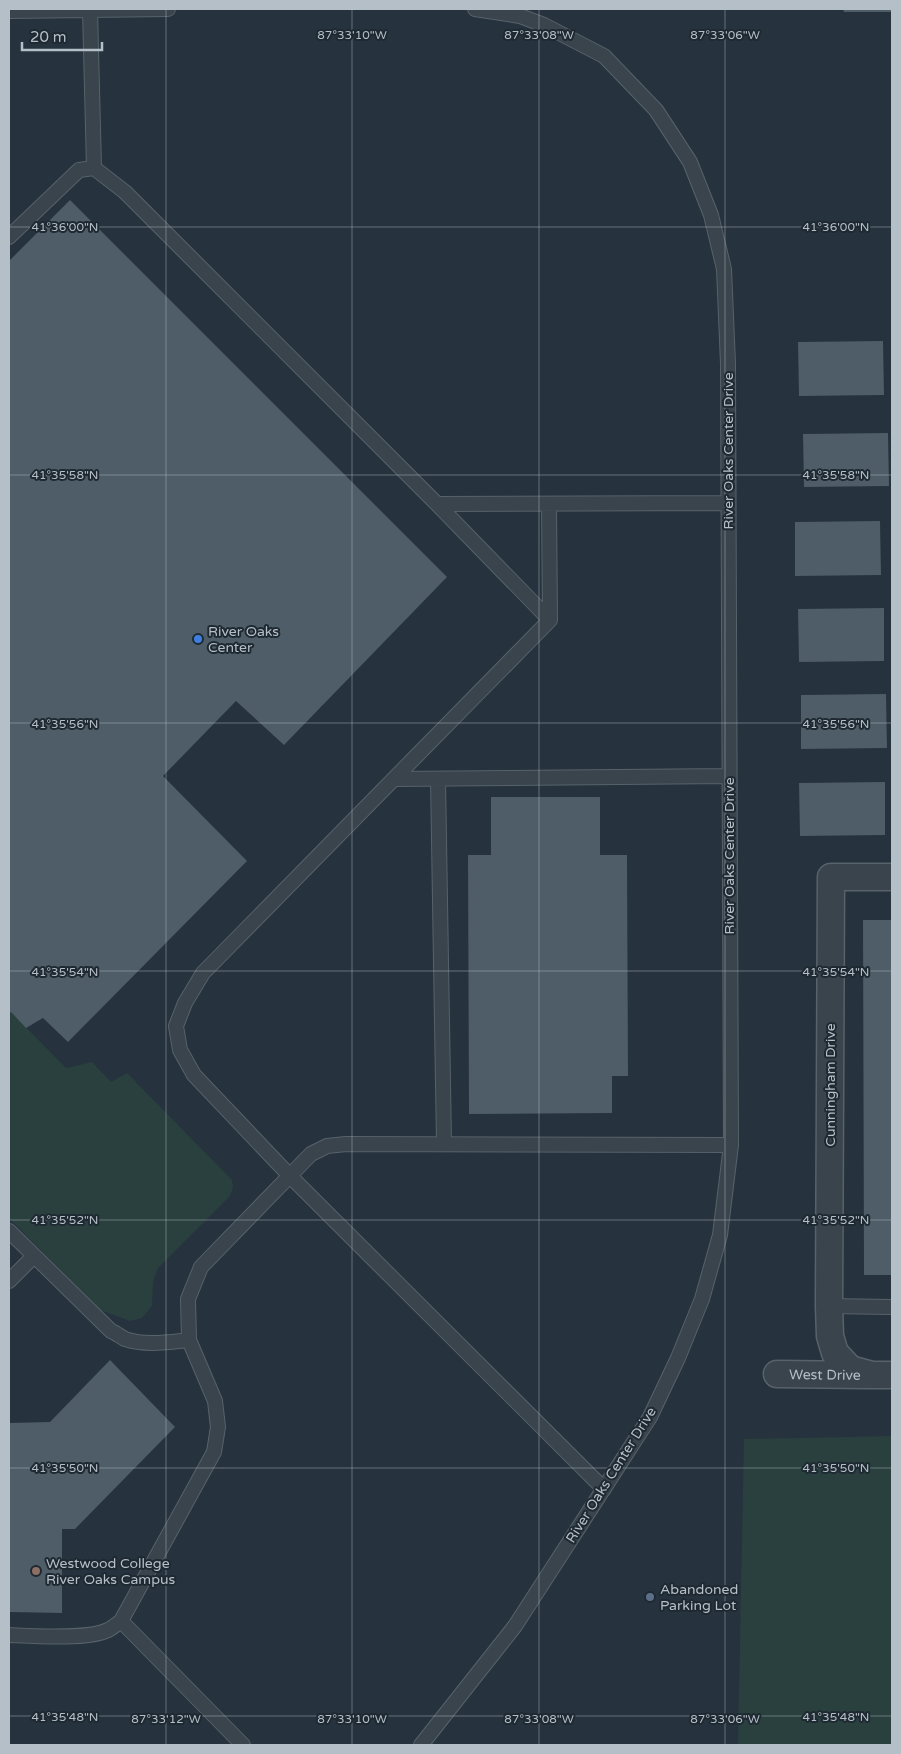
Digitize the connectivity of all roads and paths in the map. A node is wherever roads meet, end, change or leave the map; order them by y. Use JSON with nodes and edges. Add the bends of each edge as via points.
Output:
{"nodes":[{"id":1,"x":168,"y":9,"type":"edge"},
{"id":2,"x":475,"y":9,"type":"edge"},
{"id":3,"x":482,"y":9,"type":"edge"},
{"id":4,"x":90,"y":10,"type":"edge"},
{"id":5,"x":9,"y":11,"type":"edge"},
{"id":6,"x":94,"y":168,"type":"junction"},
{"id":7,"x":9,"y":237,"type":"edge"},
{"id":8,"x":728,"y":503,"type":"junction"},
{"id":9,"x":437,"y":504,"type":"junction"},
{"id":10,"x":549,"y":504,"type":"junction"},
{"id":11,"x":550,"y":620,"type":"junction"},
{"id":12,"x":729,"y":776,"type":"junction"},
{"id":13,"x":438,"y":778,"type":"junction"},
{"id":14,"x":394,"y":779,"type":"junction"},
{"id":15,"x":892,"y":877,"type":"edge"},
{"id":16,"x":444,"y":1144,"type":"junction"},
{"id":17,"x":731,"y":1145,"type":"junction"},
{"id":18,"x":290,"y":1176,"type":"junction"},
{"id":19,"x":9,"y":1231,"type":"edge"},
{"id":20,"x":34,"y":1256,"type":"junction"},
{"id":21,"x":9,"y":1281,"type":"edge"},
{"id":22,"x":829,"y":1306,"type":"junction"},
{"id":23,"x":892,"y":1307,"type":"edge"},
{"id":24,"x":189,"y":1340,"type":"junction"},
{"id":25,"x":836,"y":1353,"type":"joint"},
{"id":26,"x":777,"y":1374,"type":"dead end"},
{"id":27,"x":882,"y":1375,"type":"edge"},
{"id":28,"x":604,"y":1489,"type":"junction"},
{"id":29,"x":120,"y":1621,"type":"junction"},
{"id":30,"x":9,"y":1636,"type":"edge"},
{"id":31,"x":244,"y":1745,"type":"edge"},
{"id":32,"x":420,"y":1745,"type":"edge"}],
"edges":[{"from":1,"to":4,"type":"lane"},
{"from":2,"to":3,"type":"lane","name":"River Oaks Center Drive"},
{"from":3,"to":8,"type":"lane","name":"River Oaks Center Drive","via":[[544,24],[604,56],[656,110],[690,162],[711,215],[724,269]]},
{"from":4,"to":5,"type":"lane"},
{"from":4,"to":6,"type":"lane"},
{"from":6,"to":7,"type":"lane","via":[[79,170]]},
{"from":6,"to":9,"type":"lane","via":[[125,192]]},
{"from":8,"to":10,"type":"lane"},
{"from":8,"to":12,"type":"lane","name":"River Oaks Center Drive"},
{"from":9,"to":10,"type":"lane"},
{"from":9,"to":11,"type":"lane"},
{"from":10,"to":11,"type":"lane"},
{"from":11,"to":14,"type":"lane"},
{"from":12,"to":13,"type":"lane"},
{"from":12,"to":17,"type":"lane","name":"River Oaks Center Drive"},
{"from":13,"to":14,"type":"lane"},
{"from":13,"to":16,"type":"lane"},
{"from":14,"to":18,"type":"lane","via":[[203,972],[176,1026],[180,1050],[194,1075]]},
{"from":15,"to":22,"type":"street","name":"Cunningham Drive","via":[[831,877]]},
{"from":16,"to":17,"type":"lane"},
{"from":16,"to":18,"type":"lane","via":[[327,1146],[311,1154]]},
{"from":17,"to":28,"type":"lane","name":"River Oaks Center Drive","via":[[720,1235],[702,1299],[650,1417]]},
{"from":18,"to":24,"type":"lane","via":[[201,1267],[188,1299]]},
{"from":18,"to":28,"type":"lane"},
{"from":19,"to":20,"type":"lane"},
{"from":20,"to":21,"type":"lane"},
{"from":20,"to":24,"type":"lane","via":[[97,1318],[126,1339],[159,1343]]},
{"from":22,"to":23,"type":"lane"},
{"from":22,"to":25,"type":"street","name":"Cunningham Drive","via":[[830,1336]]},
{"from":24,"to":29,"type":"lane","via":[[215,1401],[218,1427],[214,1452]]},
{"from":25,"to":27,"type":"street","name":"West Drive","via":[[850,1369]]},
{"from":26,"to":27,"type":"street","name":"West Drive"},
{"from":28,"to":32,"type":"lane","name":"River Oaks Center Drive","via":[[515,1626]]},
{"from":29,"to":30,"type":"lane","via":[[108,1630],[91,1634]]},
{"from":29,"to":31,"type":"lane"}]}
